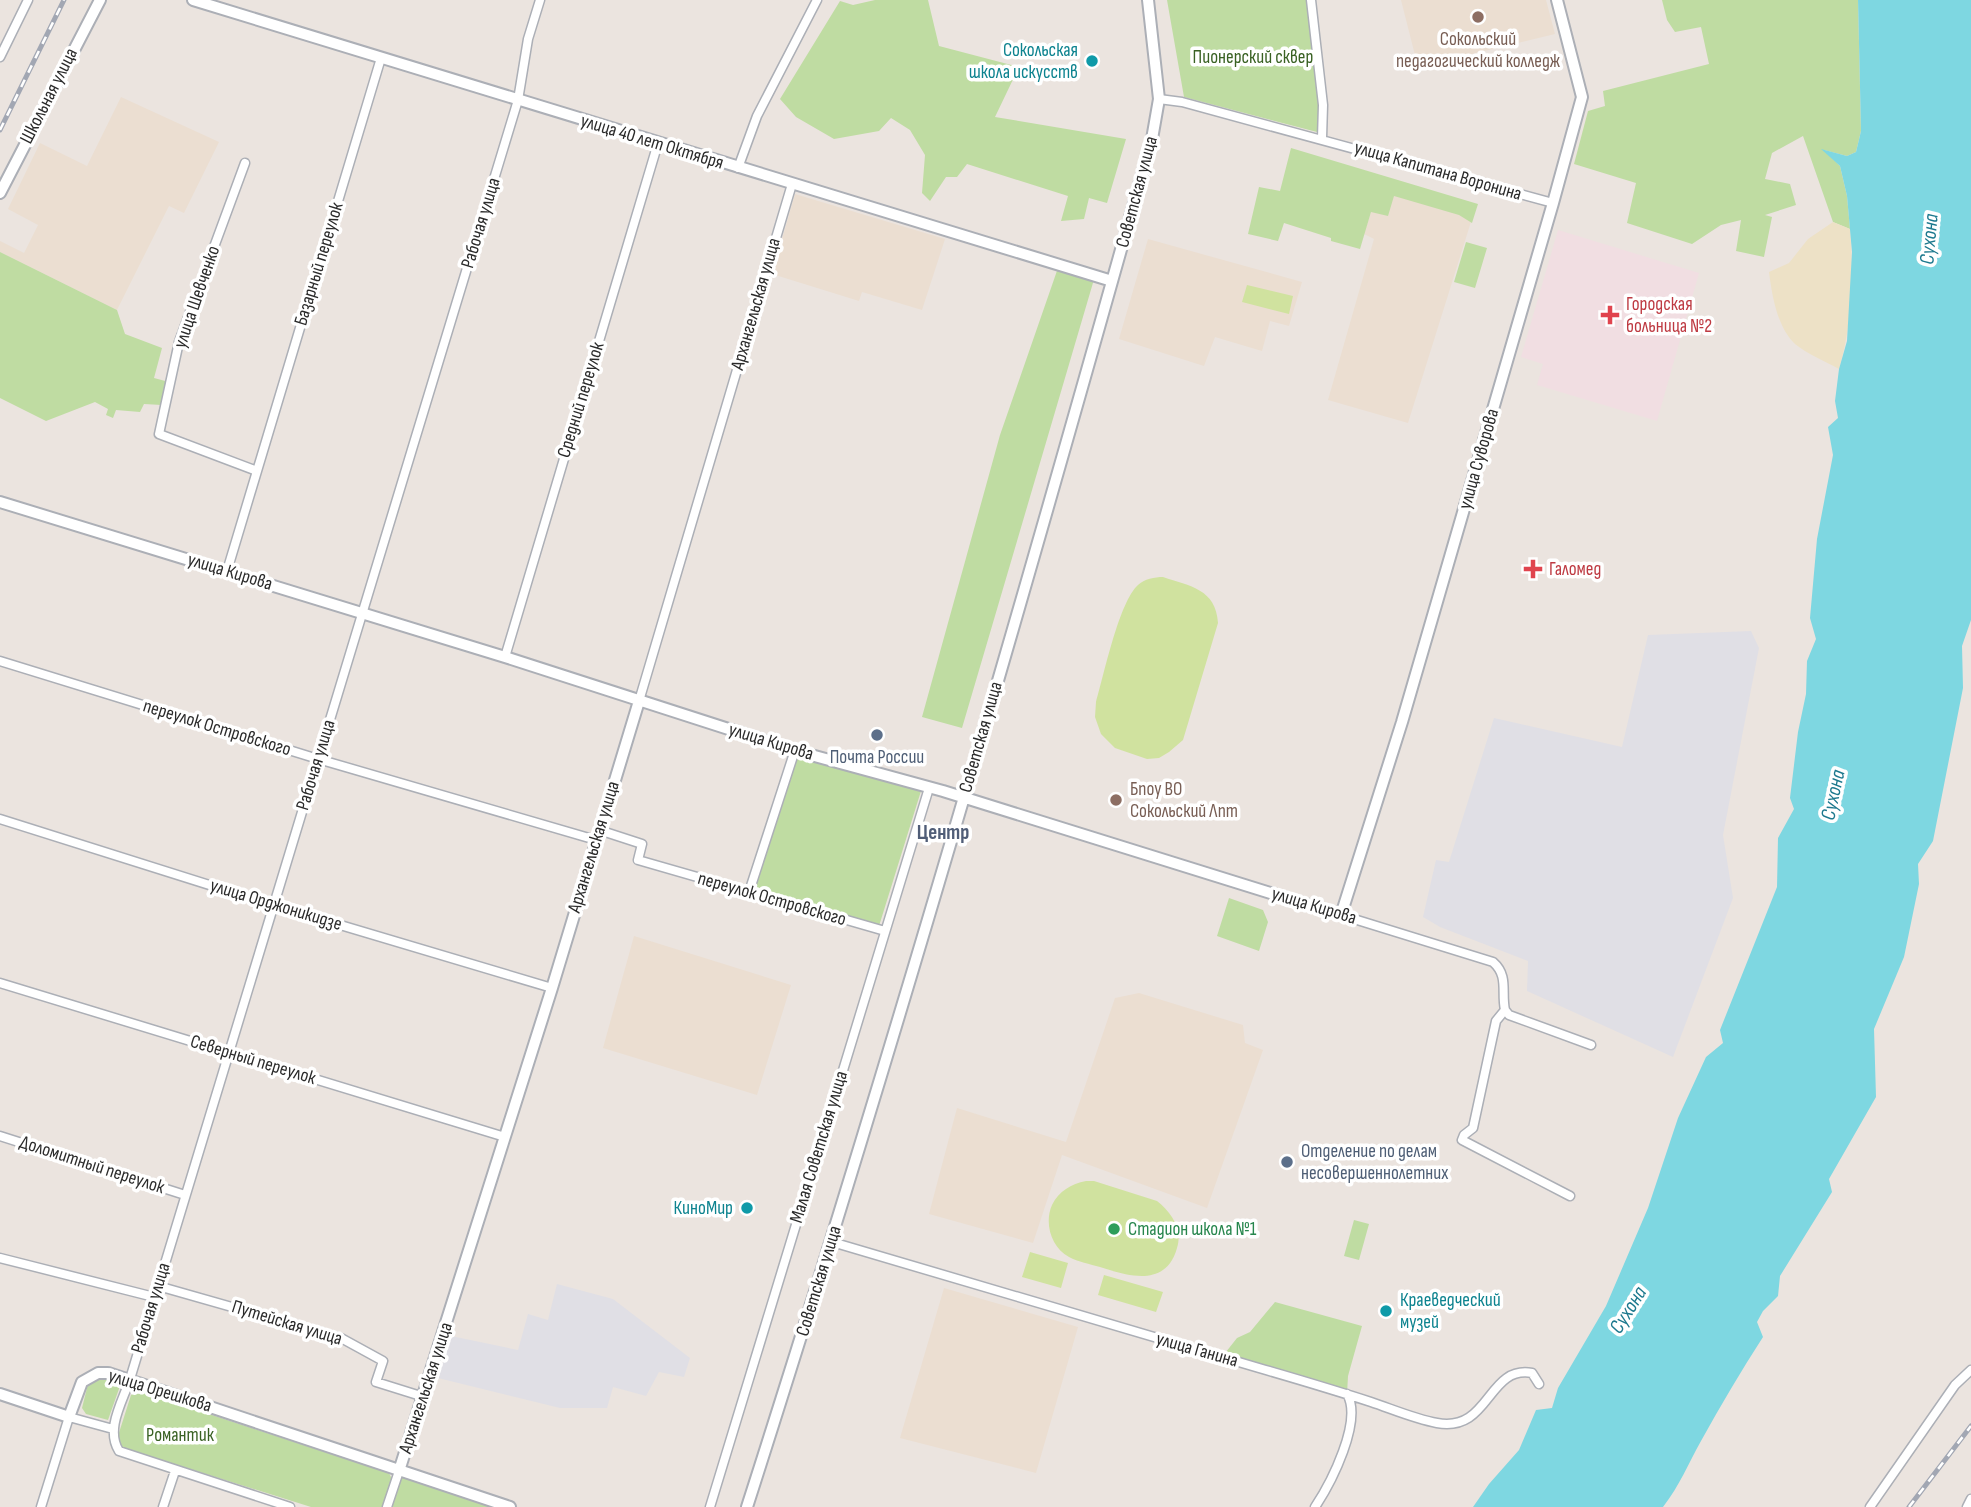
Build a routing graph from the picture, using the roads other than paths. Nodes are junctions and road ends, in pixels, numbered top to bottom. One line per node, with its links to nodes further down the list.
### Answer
1 (28, 0): 9 (street)
2 (100, 0): 18 (street, Школьная улица)
3 (193, 0): 10 (street, улица 40 лет Октября)
4 (540, 0): 12 (street, Рабочая улица)
5 (817, 0): 16 (street)
6 (1148, 0): 11 (street, Советская улица)
7 (1311, 0): 13 (street)
8 (1557, 0): 19 (street, улица Суворова)
9 (0, 57)
10 (381, 58): 12 (street, улица 40 лет Октября); 21 (street, Базарный переулок)
11 (1159, 99): 13 (street, улица Капитана Воронина); 20 (street, Советская улица)
12 (518, 100): 14 (street, улица 40 лет Октября); 24 (street, Рабочая улица)
13 (1322, 138): 19 (street, улица Капитана Воронина)
14 (658, 143): 16 (street, улица 40 лет Октября); 25 (street, Средний переулок)
15 (246, 163): 21 (street, улица Шевченко)
16 (738, 168): 17 (street, улица 40 лет Октября)
17 (792, 184): 20 (street, улица 40 лет Октября); 27 (street, Архангельская улица)
18 (0, 193)
19 (1553, 203): 36 (street, улица Суворова)
20 (1112, 281): 31 (street, Советская улица)
21 (257, 471): 23 (street, Базарный переулок)
22 (0, 502): 23 (street, улица Кирова)
23 (227, 571): 24 (street, улица Кирова)
24 (362, 614): 25 (street, улица Кирова); 29 (street, Рабочая улица)
25 (505, 657): 27 (street, улица Кирова)
26 (0, 661): 29 (street, переулок Островского)
27 (639, 701): 28 (street, улица Кирова); 33 (street, Архангельская улица)
28 (794, 750): 30 (street, улица Кирова); 34 (street)
29 (318, 759): 33 (street, переулок Островского); 35 (street, Рабочая улица)
30 (929, 788): 31 (street, улица Кирова); 37 (street, Малая Советская улица)
31 (964, 798): 36 (street, улица Кирова); 47 (street, Советская улица)
32 (0, 819): 35 (street, улица Орджоникидзе)
33 (597, 836): 34 (street, переулок Островского); 39 (street, Архангельская улица)
34 (749, 892): 37 (street, переулок Островского)
35 (273, 905): 39 (street, улица Орджоникидзе); 42 (street, Рабочая улица)
36 (1341, 915): 40 (street, улица Кирова)
37 (885, 931): 67 (street, Малая Советская улица)
38 (0, 983): 42 (street, Северный переулок)
39 (552, 988): 44 (street, Архангельская улица)
40 (1505, 1010): 41 (street); 46 (street)
41 (1591, 1045)
42 (228, 1053): 44 (street, Северный переулок); 45 (street, Рабочая улица)
43 (0, 1136): 45 (street, Доломитный переулок)
44 (505, 1138): 56 (street, Архангельская улица)
45 (185, 1195): 49 (street, Рабочая улица)
46 (1570, 1196)
47 (832, 1242): 55 (street, улица Ганина); 68 (street, Советская улица)
48 (0, 1258): 50 (street)
49 (158, 1286): 50 (street, Рабочая улица); 56 (street, Путейская улица)
50 (155, 1297): 52 (street, Рабочая улица)
51 (1971, 1370): 70 (street)
52 (130, 1379): 57 (street, улица Орешкова); 58 (street, Рабочая улица); 60 (street, улица Орешкова)
53 (1539, 1384): 55 (street, улица Ганина)
54 (0, 1394): 57 (street)
55 (1347, 1394): 69 (street)
56 (424, 1397): 60 (street, Архангельская улица)
57 (69, 1418): 58 (street); 62 (street)
58 (113, 1429): 59 (street)
59 (175, 1471): 63 (street); 64 (street)
60 (399, 1471): 65 (street, Архангельская улица); 66 (street, улица Орешкова)
61 (1971, 1500): 71 (street)
62 (41, 1507)
63 (163, 1507)
64 (288, 1507)
65 (387, 1507)
66 (510, 1507)
67 (710, 1507)
68 (747, 1507)
69 (1315, 1507)
70 (1870, 1507)
71 (1967, 1507)

